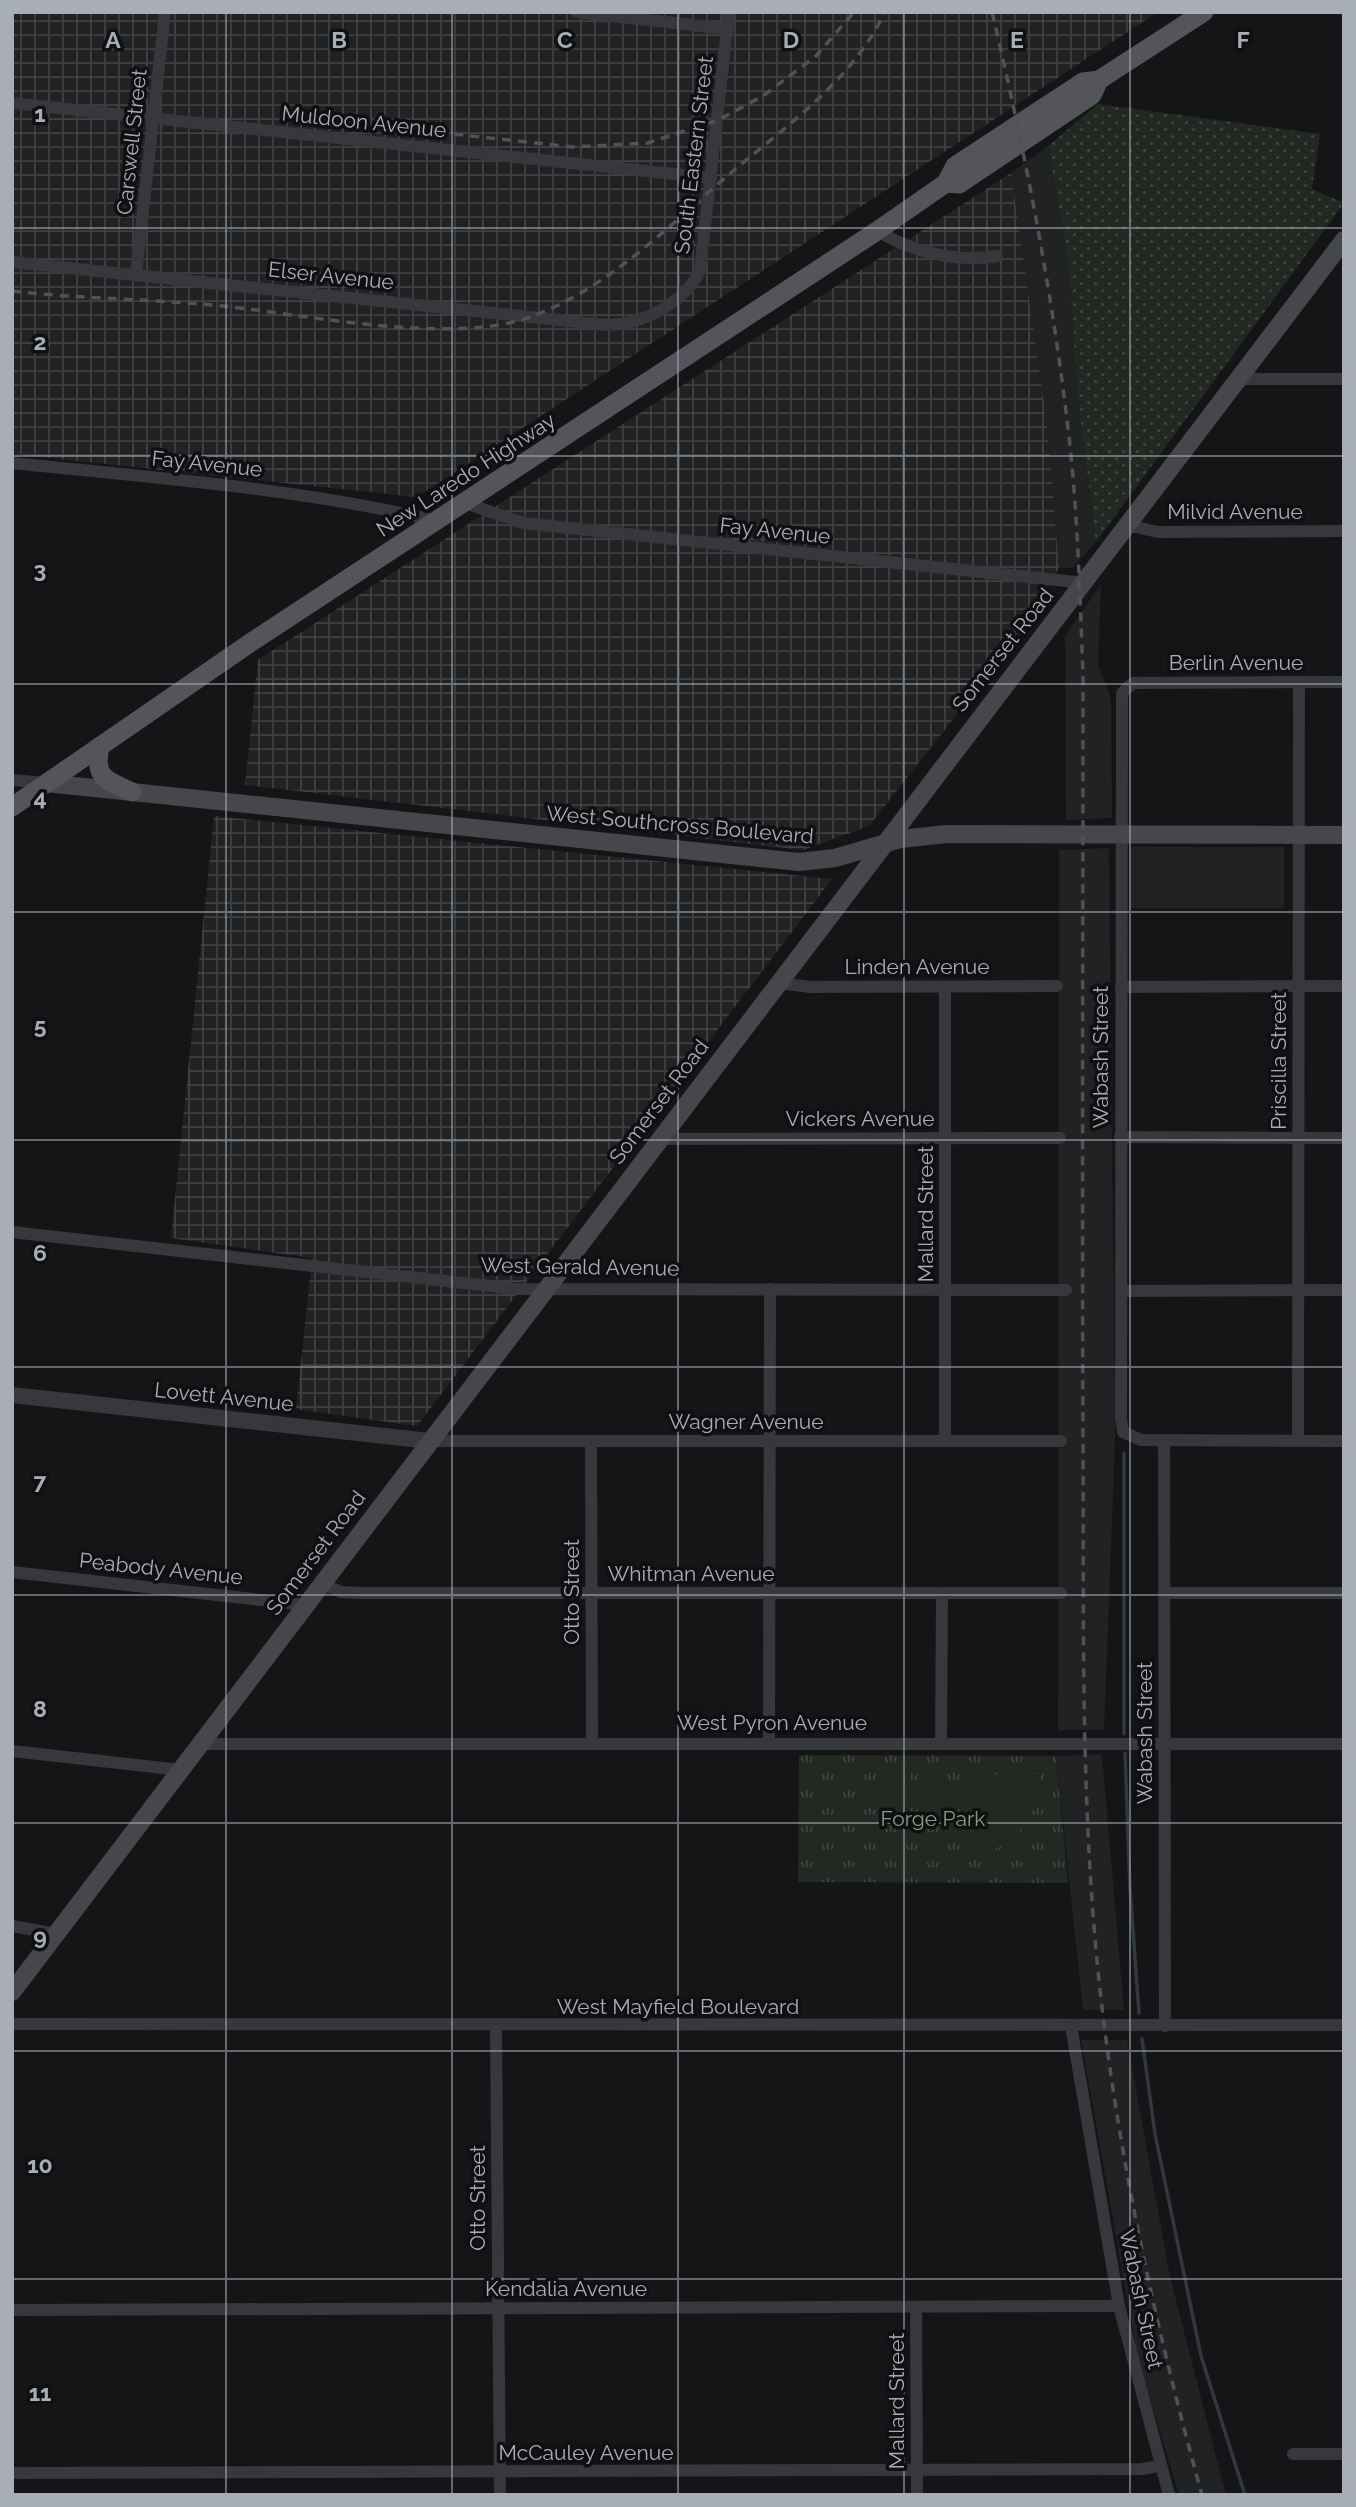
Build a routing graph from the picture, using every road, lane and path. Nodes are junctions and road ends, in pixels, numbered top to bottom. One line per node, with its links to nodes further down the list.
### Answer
1 (165, 12): 7 (street, Carswell Street)
2 (576, 12): 5 (street)
3 (729, 12): 5 (street, South Eastern Street)
4 (1204, 12): 9 (main road, New Laredo Highway)
5 (727, 29): 8 (street, South Eastern Street)
6 (12, 103): 7 (street, Muldoon Avenue)
7 (154, 119): 8 (street, Muldoon Avenue); 13 (street, Carswell Street)
8 (711, 178): 14 (street, South Eastern Street)
9 (877, 231): 11 (street); 18 (main road, New Laredo Highway)
10 (1344, 240): 15 (main road, Somerset Road)
11 (997, 256)
12 (12, 262): 13 (street, Elser Avenue)
13 (136, 275): 14 (street, Elser Avenue)
14 (645, 316)
15 (1238, 379): 16 (street); 20 (main road, Somerset Road)
16 (1344, 379)
17 (12, 463): 19 (street, Fay Avenue)
18 (465, 503): 19 (main road, New Laredo Highway); 22 (street, Fay Avenue)
19 (437, 521): 26 (main road, New Laredo Highway)
20 (1126, 525): 21 (street, Milvid Avenue); 22 (main road, Somerset Road)
21 (1344, 531)
22 (1084, 583): 34 (main road, Somerset Road)
23 (1298, 682): 24 (street, Berlin Avenue); 25 (street, Berlin Avenue); 31 (street, Priscilla Street)
24 (1344, 682)
25 (1128, 685): 33 (street, Wabash Street)
26 (100, 747): 28 (main road, New Laredo Highway); 29 (main road)
27 (12, 780): 28 (street, West Southcross Boulevard)
28 (46, 783): 29 (main road, West Southcross Boulevard); 30 (main road, New Laredo Highway)
29 (132, 792): 34 (main road, West Southcross Boulevard)
30 (12, 807)
31 (1298, 835): 32 (main road, West Southcross Boulevard); 33 (main road, West Southcross Boulevard); 37 (street, Priscilla Street)
32 (1344, 835)
33 (1121, 836): 34 (main road, West Southcross Boulevard); 40 (street, Wabash Street)
34 (883, 843): 35 (main road, Somerset Road)
35 (778, 983): 39 (street, Linden Avenue); 46 (main road, Somerset Road)
36 (1057, 986): 39 (street, Linden Avenue)
37 (1298, 986): 38 (street); 40 (street); 44 (street, Priscilla Street)
38 (1344, 986)
39 (945, 987): 42 (street, Mallard Street)
40 (1121, 987): 41 (street, Wabash Street)
41 (1121, 1137): 44 (street); 52 (street, Wabash Street)
42 (946, 1138): 43 (street, Vickers Avenue); 46 (street, Vickers Avenue); 50 (street, Mallard Street)
43 (1060, 1138)
44 (1298, 1138): 45 (street); 53 (street, Priscilla Street)
45 (1344, 1138)
46 (659, 1139): 48 (main road, Somerset Road)
47 (12, 1232): 48 (street, West Gerald Avenue)
48 (545, 1289): 49 (street, West Gerald Avenue); 56 (main road, Somerset Road)
49 (770, 1289): 50 (street, West Gerald Avenue); 58 (street)
50 (946, 1290): 51 (street, West Gerald Avenue); 59 (street, Mallard Street)
51 (1066, 1290)
52 (1122, 1290): 53 (street); 61 (street, Wabash Street)
53 (1298, 1290): 54 (street); 62 (street, Priscilla Street)
54 (1344, 1290)
55 (12, 1395): 56 (street, Lovett Avenue)
56 (430, 1441): 57 (street, Wagner Avenue); 65 (main road, Somerset Road)
57 (591, 1441): 58 (street, Wagner Avenue); 66 (street, Otto Street)
58 (769, 1441): 59 (street, Wagner Avenue); 67 (street)
59 (945, 1441): 60 (street, Wagner Avenue)
60 (1061, 1441)
61 (1164, 1441): 62 (street); 70 (street, Wabash Street)
62 (1298, 1441): 63 (street)
63 (1344, 1441)
64 (12, 1572): 72 (street, Peabody Avenue)
65 (322, 1584): 66 (street, Whitman Avenue); 72 (main road, Somerset Road)
66 (592, 1593): 67 (street, Whitman Avenue); 73 (street, Otto Street)
67 (769, 1593): 68 (street, Whitman Avenue); 74 (street)
68 (942, 1593): 69 (street, Whitman Avenue); 75 (street)
69 (1061, 1593)
70 (1164, 1593): 71 (street); 76 (street, Wabash Street)
71 (1344, 1593)
72 (306, 1605): 77 (main road, Somerset Road)
73 (592, 1742): 74 (street, West Pyron Avenue); 77 (street, West Pyron Avenue)
74 (769, 1742): 75 (street, West Pyron Avenue)
75 (941, 1742): 76 (street, West Pyron Avenue)
76 (1164, 1743): 78 (street, West Pyron Avenue); 88 (street, Wabash Street)
77 (200, 1744): 80 (main road, Somerset Road)
78 (1344, 1744)
79 (12, 1751): 80 (street)
80 (181, 1770): 82 (main road, Somerset Road)
81 (12, 1926): 82 (street)
82 (56, 1934): 83 (main road, Somerset Road)
83 (12, 1992)
84 (12, 2024): 86 (street, West Mayfield Boulevard)
85 (1344, 2025): 88 (street, West Mayfield Boulevard)
86 (496, 2026): 87 (street, West Mayfield Boulevard); 91 (street, Otto Street)
87 (1071, 2026): 88 (street, West Mayfield Boulevard); 89 (street, Wabash Street)
88 (1165, 2026)
89 (1119, 2305): 90 (street, Kendalia Avenue); 95 (street, Wabash Street)
90 (916, 2307): 91 (street, Kendalia Avenue); 96 (street, Mallard Street)
91 (498, 2308): 92 (street, Kendalia Avenue); 97 (street, Otto Street)
92 (12, 2310)
93 (1344, 2454): 94 (street)
94 (1293, 2455)
95 (1160, 2466): 96 (street, McCauley Avenue); 101 (street, Wabash Street)
96 (917, 2471): 97 (street, McCauley Avenue); 100 (street, Mallard Street)
97 (500, 2472): 98 (street, McCauley Avenue); 99 (street, Otto Street)
98 (12, 2473)
99 (500, 2495)
100 (917, 2495)
101 (1169, 2495)

